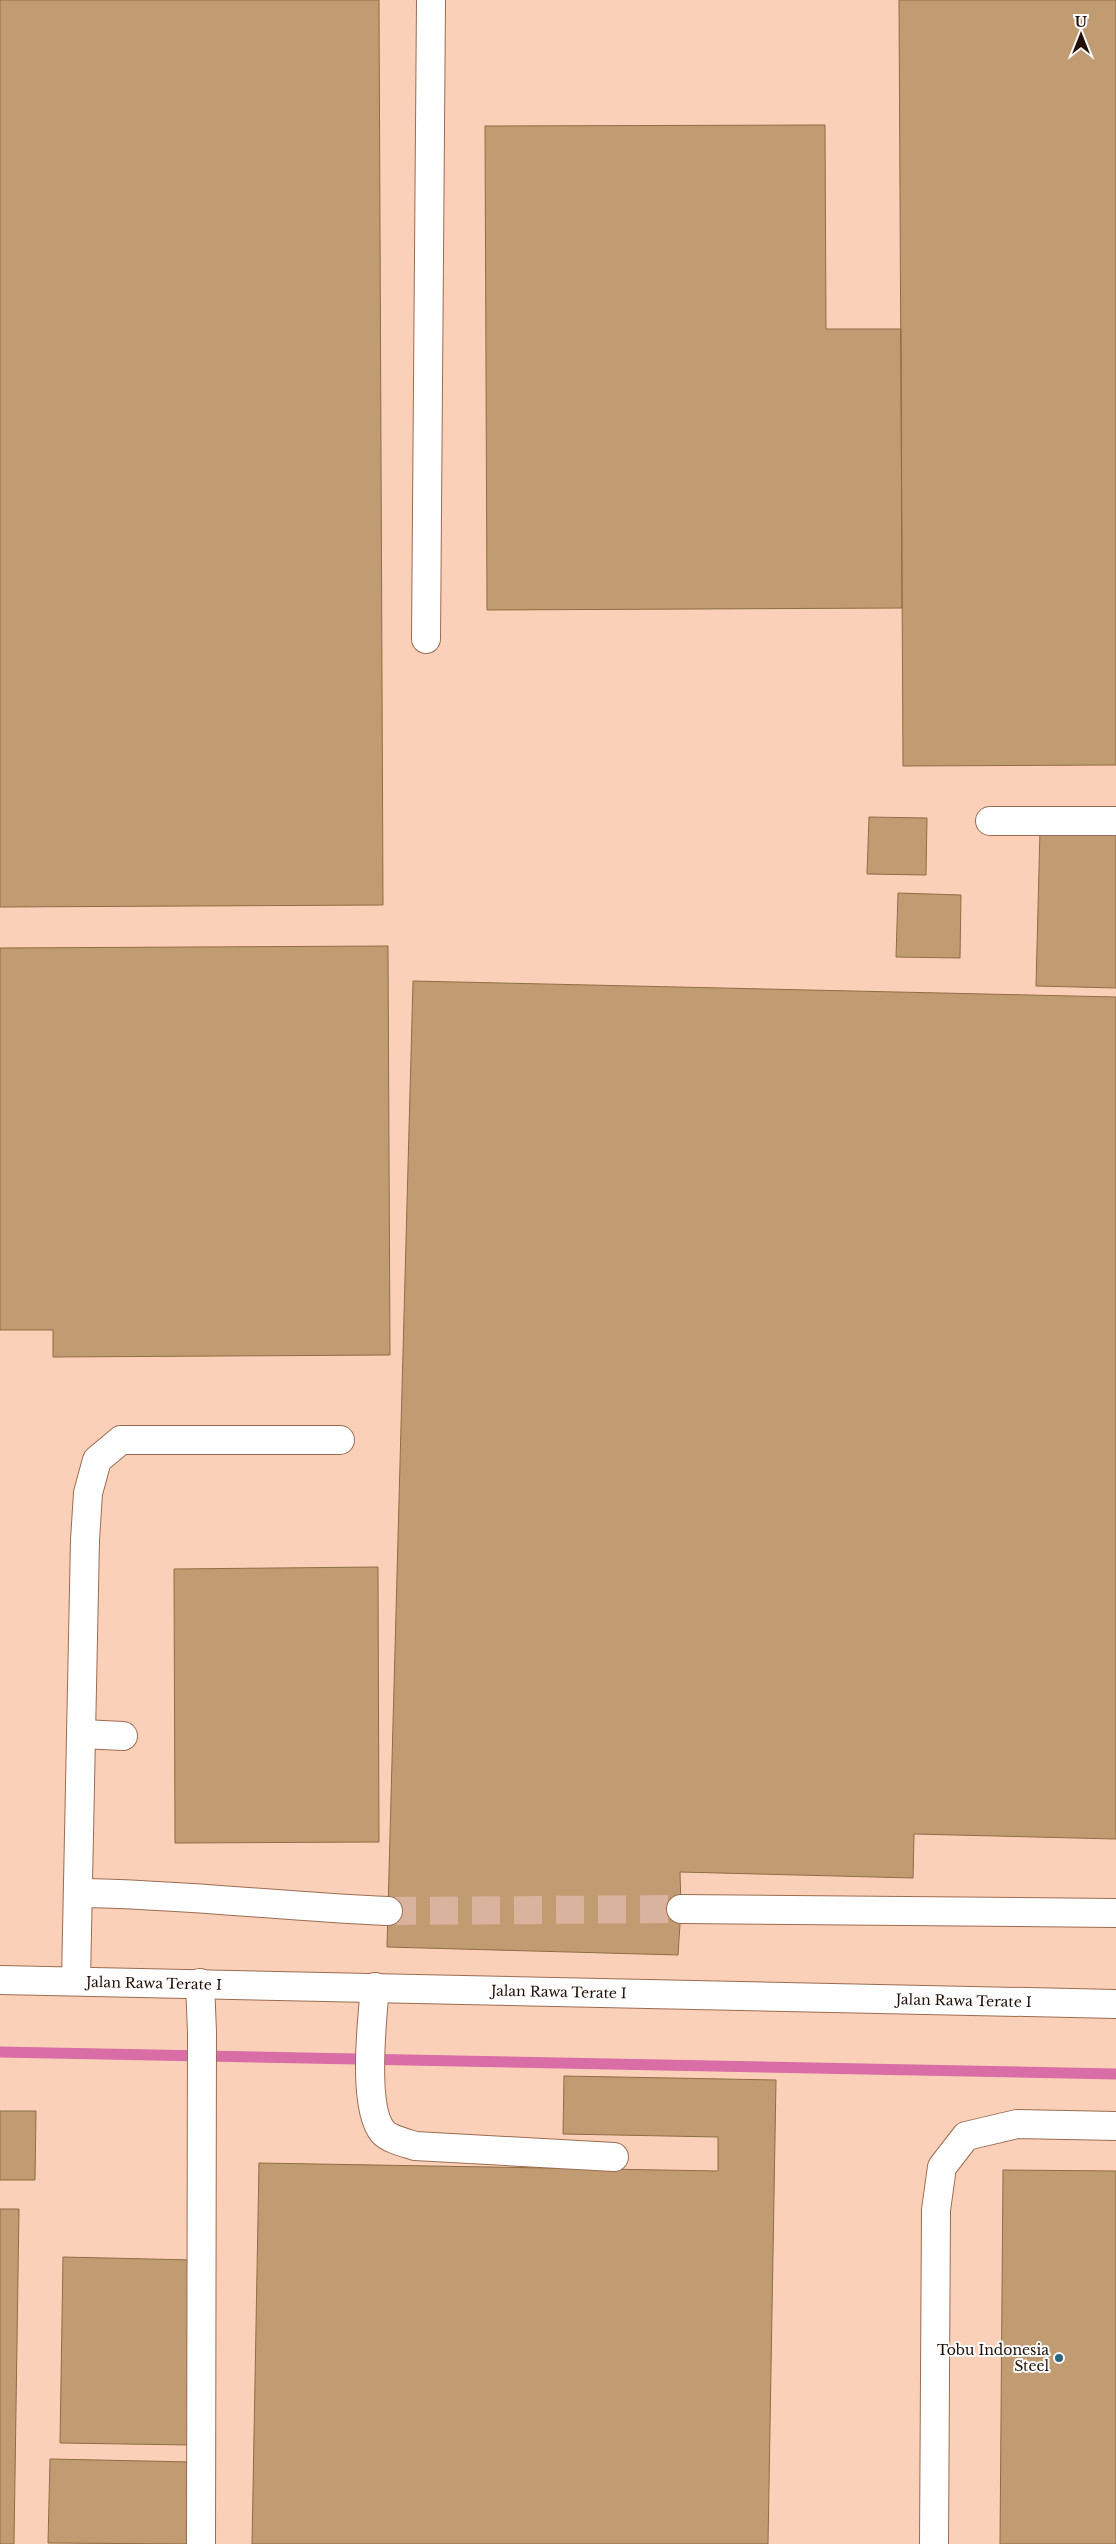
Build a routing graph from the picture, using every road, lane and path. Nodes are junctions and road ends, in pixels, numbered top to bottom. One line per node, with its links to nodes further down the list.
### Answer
1 (431, 0): 2 (street)
2 (426, 639)
3 (990, 821): 4 (street)
4 (1116, 821)
5 (340, 1440): 6 (street)
6 (82, 1734): 7 (street); 8 (street)
7 (123, 1736)
8 (79, 1892): 10 (street); 13 (street)
9 (682, 1909): 11 (street)
10 (388, 1911)
11 (1116, 1913)
12 (0, 1980): 13 (street, Jalan Rawa Terate I)
13 (76, 1981): 14 (street, Jalan Rawa Terate I)
14 (200, 1984): 15 (street, Jalan Rawa Terate I); 19 (street)
15 (376, 1987): 16 (street, Jalan Rawa Terate I); 18 (street)
16 (1116, 2004)
17 (1116, 2126): 20 (street)
18 (614, 2157)
19 (201, 2544)
20 (934, 2544)

